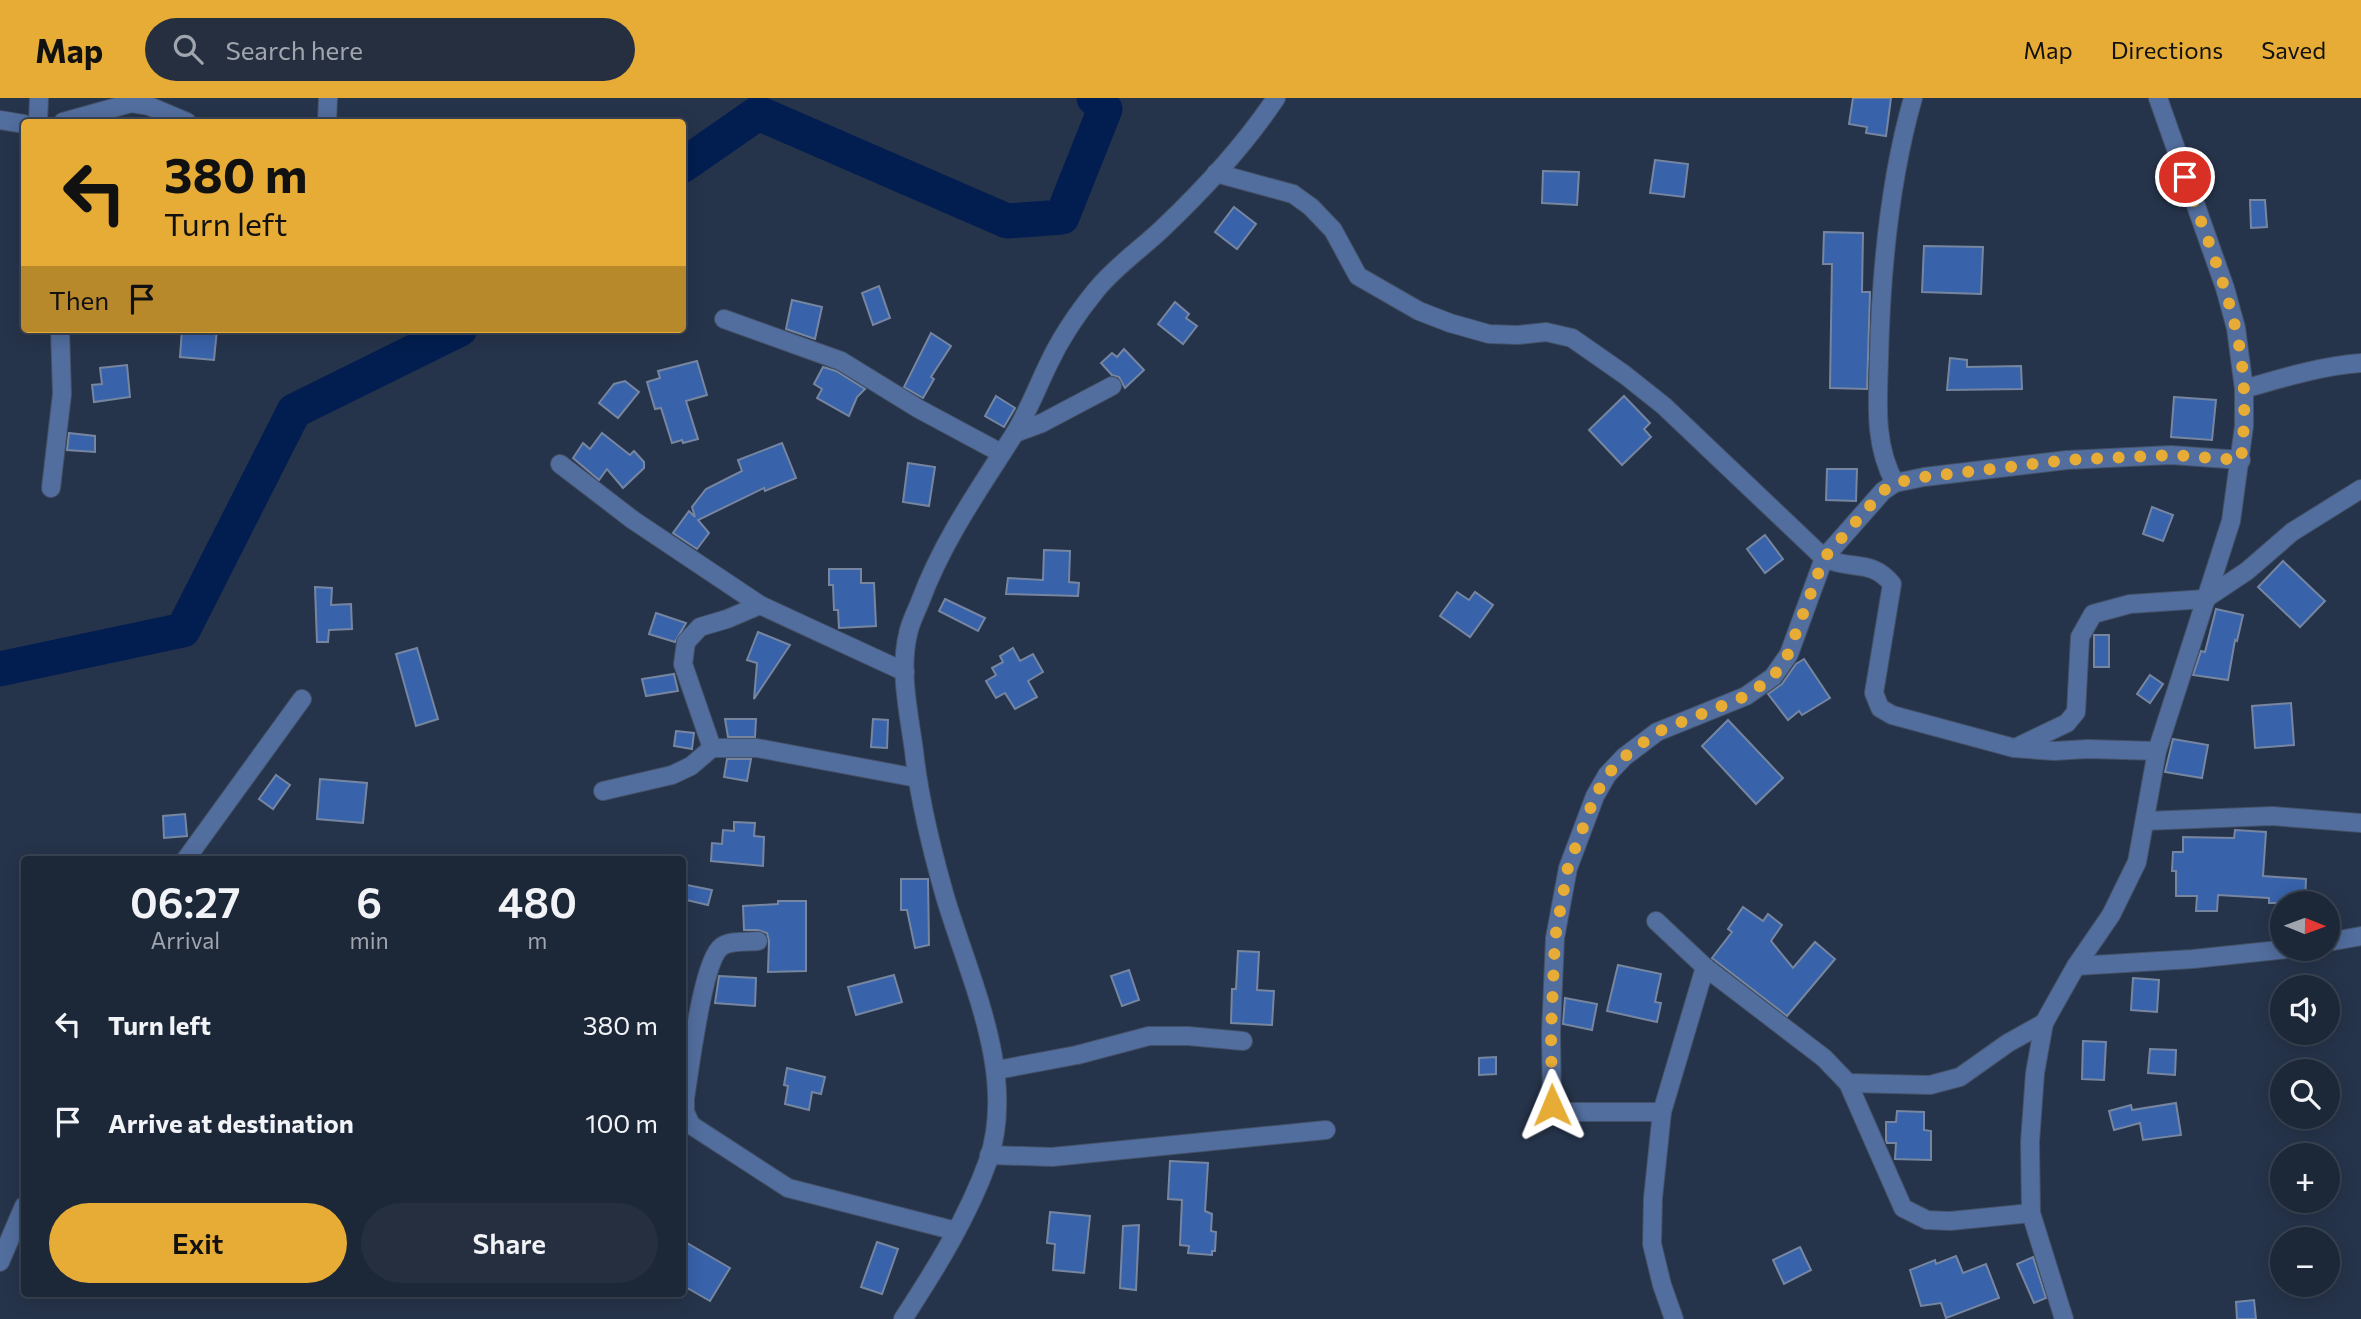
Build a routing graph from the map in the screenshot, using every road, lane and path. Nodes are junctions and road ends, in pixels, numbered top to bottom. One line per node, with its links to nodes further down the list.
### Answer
1 (39, 98): 6 (street)
2 (328, 98): 9 (street)
3 (1276, 98): 12 (street)
4 (1913, 98): 22 (street)
5 (2158, 98): 17 (street)
6 (38, 119)
7 (74, 119): 8 (street)
8 (180, 119)
9 (327, 119)
10 (0, 120): 11 (street)
11 (21, 124)
12 (1216, 173): 18 (street); 25 (street)
13 (724, 319): 19 (street)
14 (60, 333): 23 (street)
15 (2361, 363): 17 (street)
16 (1112, 386): 18 (street)
17 (2244, 389): 20 (street)
18 (1015, 433): 19 (street)
19 (1001, 453): 28 (street)
20 (2241, 460): 22 (street); 26 (street)
21 (560, 464): 27 (street)
22 (1895, 483): 25 (street)
23 (51, 488)
24 (2361, 489): 26 (street)
25 (1824, 558): 31 (street); 50 (street)
26 (2205, 599): 31 (street); 32 (street)
27 (760, 605): 28 (street); 30 (street)
28 (905, 672): 33 (street)
29 (302, 699): 37 (street)
30 (712, 748): 33 (street); 34 (street)
31 (2014, 748): 32 (street)
32 (2157, 751): 35 (street)
33 (916, 778): 47 (street)
34 (603, 791)
35 (2146, 821): 36 (street); 43 (street)
36 (2361, 823)
37 (188, 856)
38 (1656, 921): 44 (street)
39 (2361, 936): 40 (street)
40 (2340, 940)
41 (758, 941): 49 (street)
42 (2270, 951): 43 (street)
43 (2076, 966): 45 (street)
44 (1705, 968): 48 (street); 50 (street)
45 (2044, 1023): 48 (street); 55 (street)
46 (1243, 1041): 47 (street)
47 (996, 1070): 53 (street)
48 (1848, 1083): 55 (street)
49 (686, 1092)
50 (1662, 1112): 59 (street)
51 (687, 1124): 56 (street)
52 (1326, 1130): 53 (street)
53 (989, 1155): 56 (street)
54 (21, 1213): 57 (street)
55 (2031, 1213): 60 (street)
56 (956, 1231): 58 (street)
57 (0, 1262)
58 (903, 1319)
59 (1674, 1319)
60 (2064, 1319)

